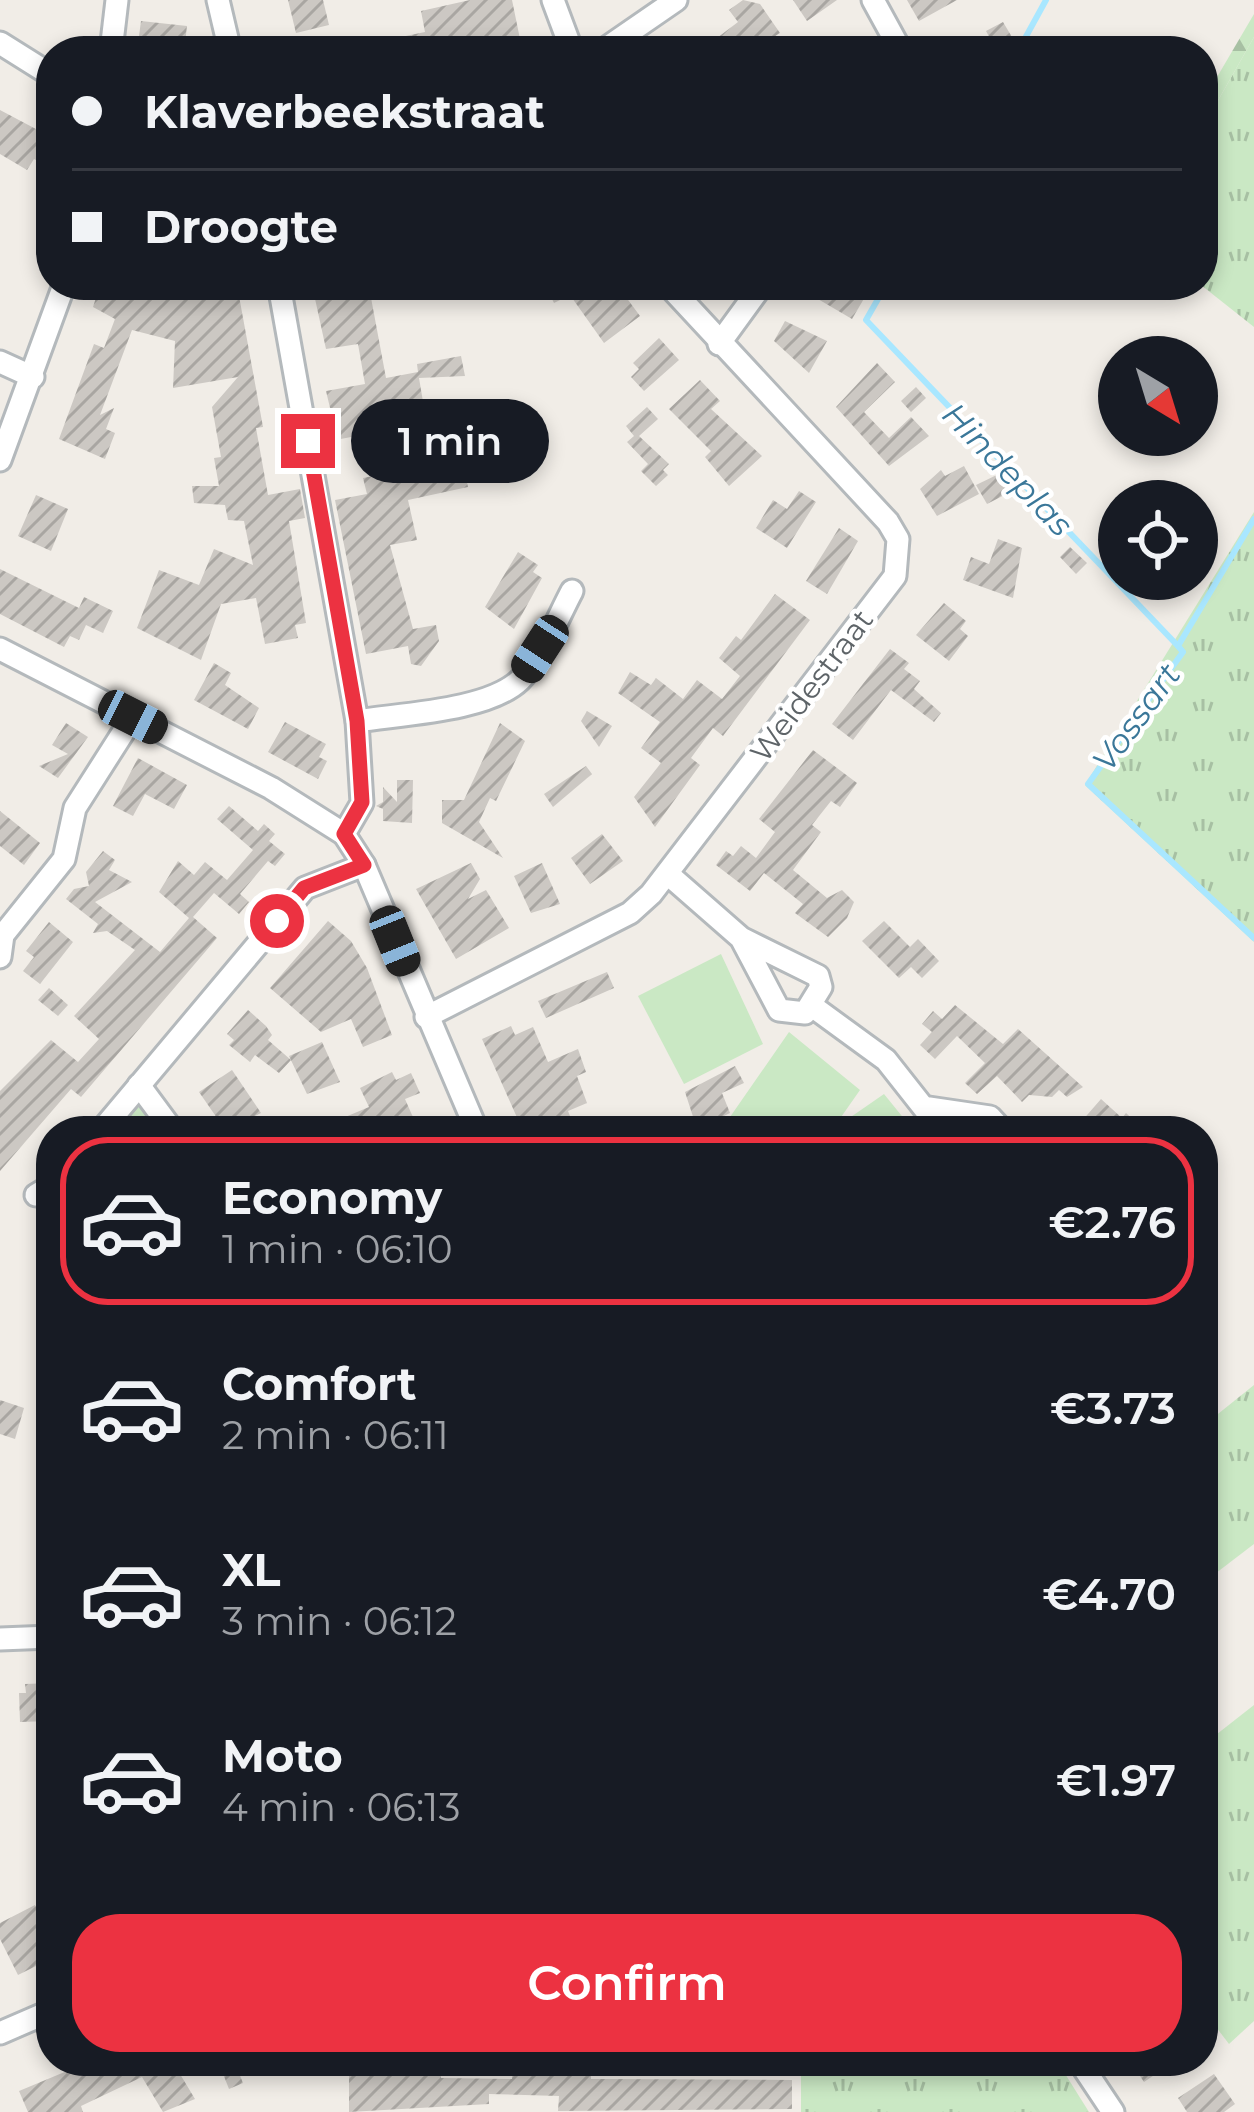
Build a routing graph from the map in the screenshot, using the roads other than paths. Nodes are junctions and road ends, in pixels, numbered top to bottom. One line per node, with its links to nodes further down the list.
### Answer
1 (117, 0): 6 (street)
2 (218, 0): 7 (street)
3 (553, 0): 8 (street)
4 (676, 0): 9 (street)
5 (874, 0): 10 (street)
6 (113, 36)
7 (226, 36)
8 (566, 36)
9 (624, 36)
10 (893, 36)
11 (0, 44): 12 (street)
12 (36, 65)
13 (59, 300): 19 (street)
14 (282, 300): 24 (street)
15 (681, 300): 17 (street, Weidestraat)
16 (751, 300): 17 (street)
17 (719, 344): 27 (street, Weidestraat)
18 (0, 362): 19 (street)
19 (33, 377): 20 (street)
20 (0, 460)
21 (572, 591): 24 (street)
22 (0, 649): 23 (street)
23 (133, 717): 25 (street); 29 (street)
24 (357, 721): 25 (street)
25 (344, 834): 26 (street)
26 (364, 865): 31 (street); 32 (street)
27 (669, 874): 28 (street); 31 (street, Weidestraat)
28 (741, 938): 30 (street); 30 (street)
29 (1, 942)
30 (812, 1006): 33 (street)
31 (426, 1017): 36 (street)
32 (139, 1085): 34 (street); 35 (street)
33 (929, 1108): 37 (street); 38 (street)
34 (113, 1116)
35 (162, 1116)
36 (470, 1116)
37 (934, 1116)
38 (983, 1116)
39 (36, 1638): 40 (street)
40 (0, 1639)
41 (36, 2018): 42 (street)
42 (0, 2032)
43 (1089, 2076): 44 (street)
44 (1113, 2112)

